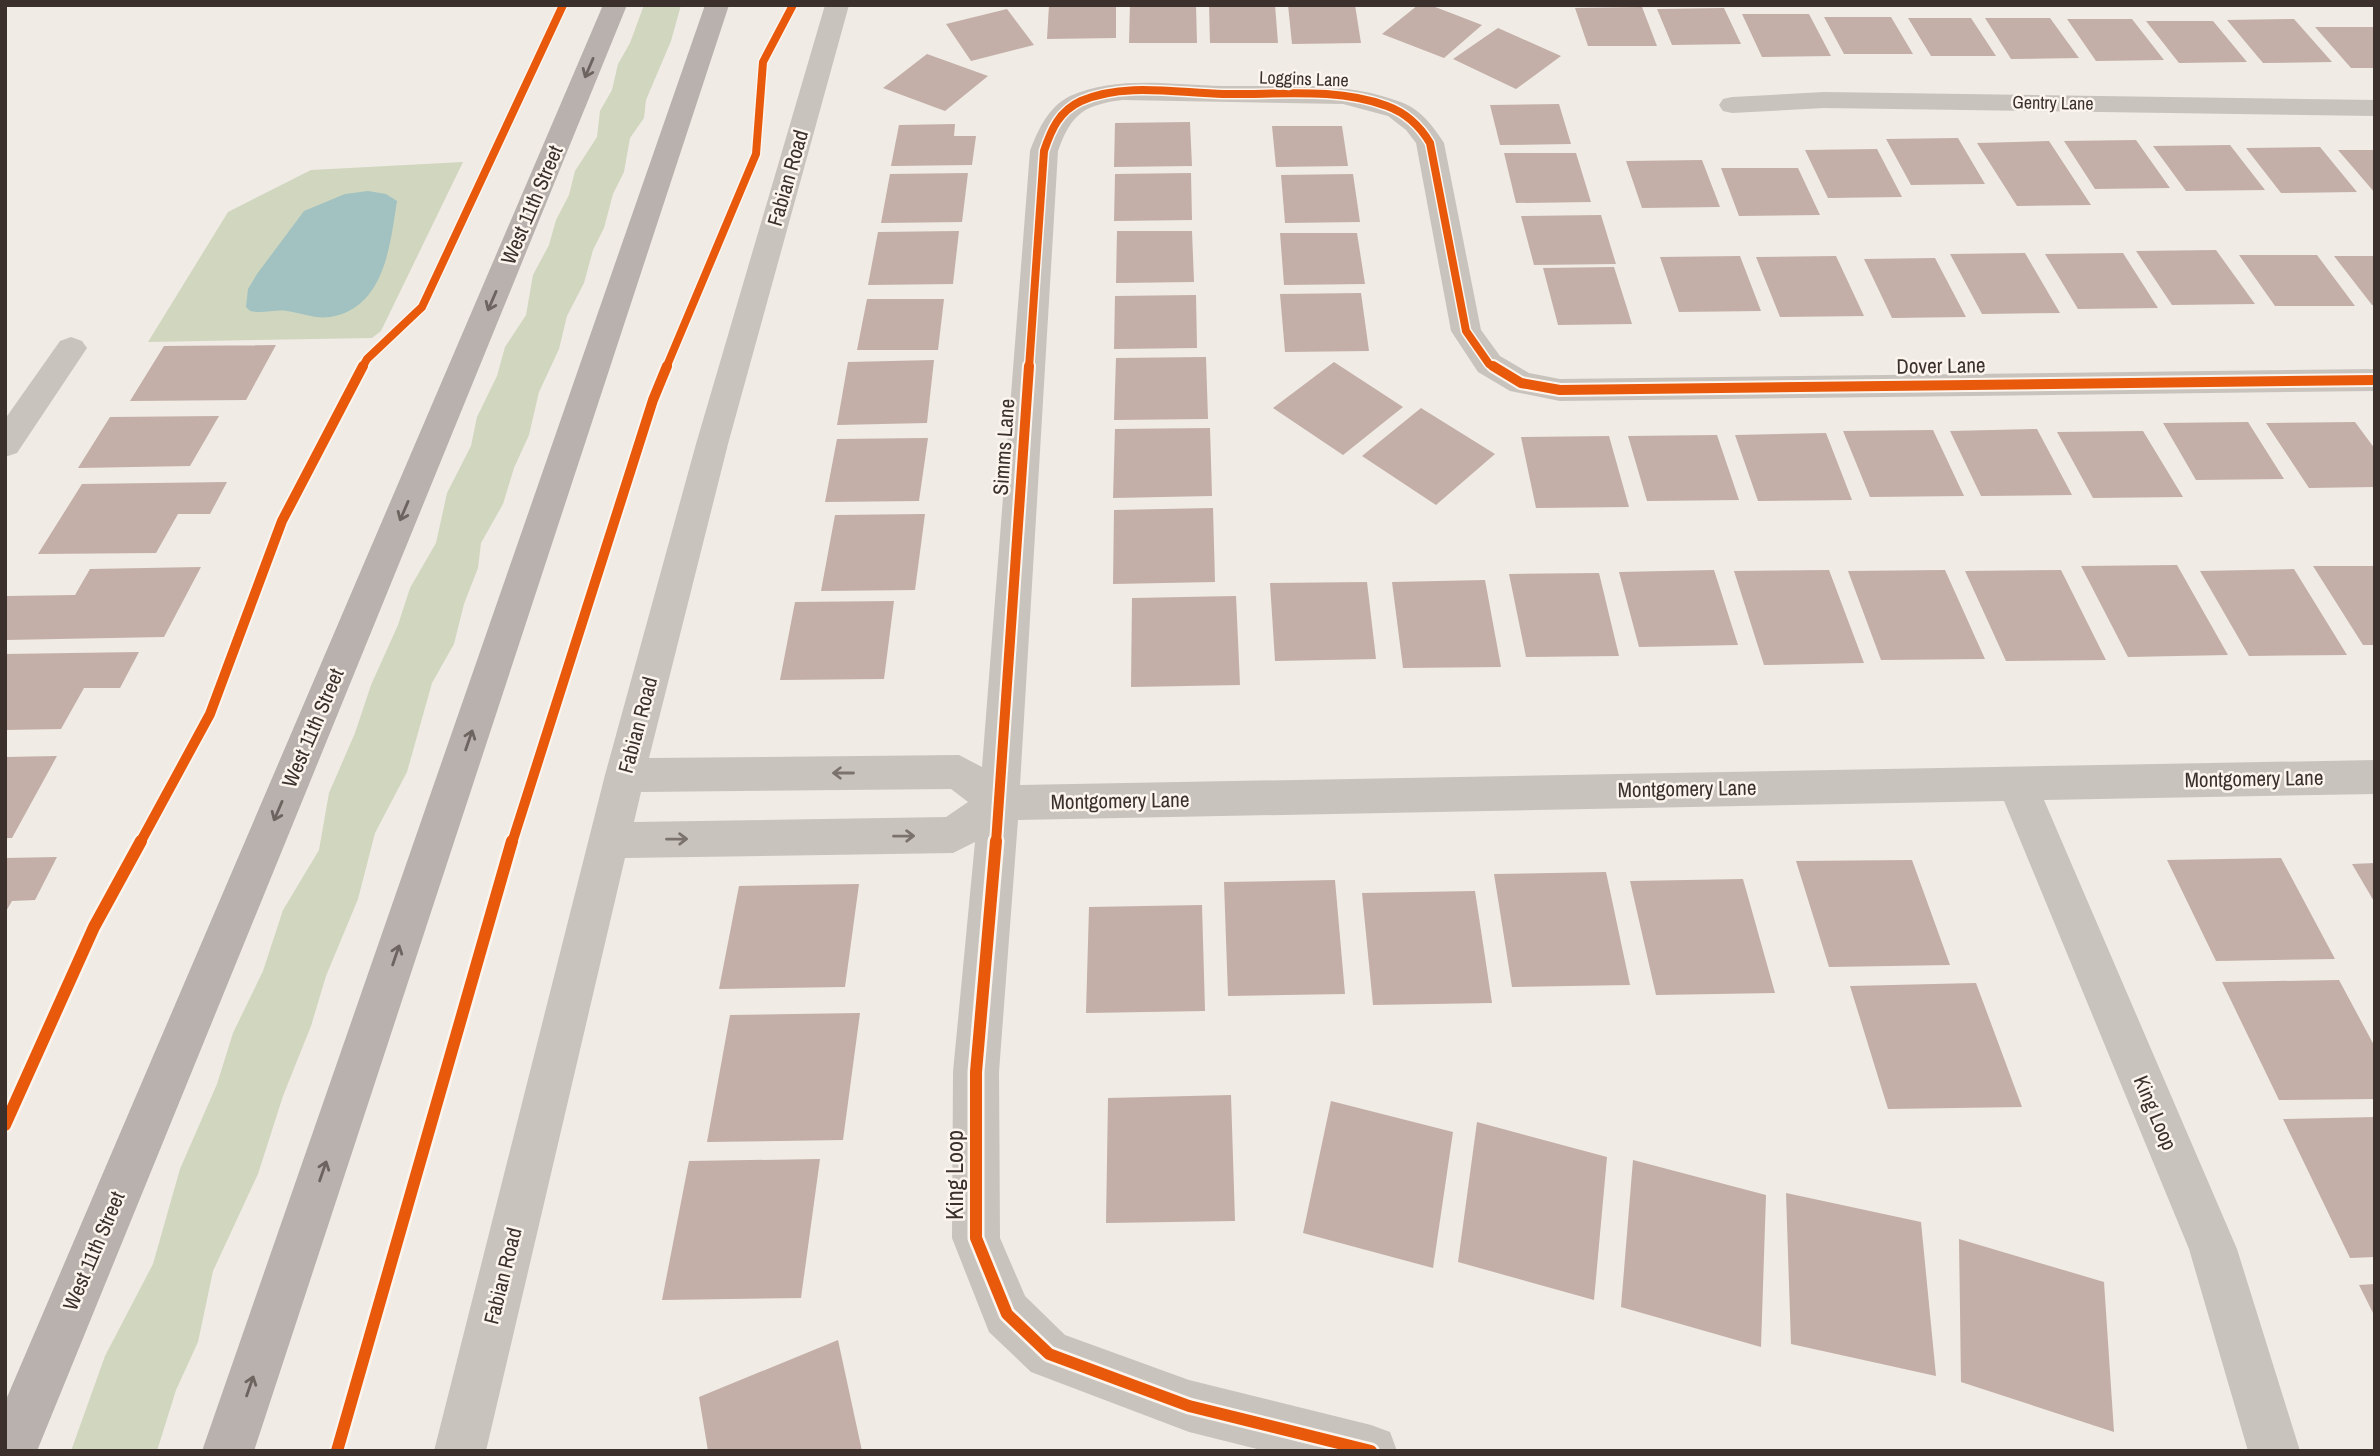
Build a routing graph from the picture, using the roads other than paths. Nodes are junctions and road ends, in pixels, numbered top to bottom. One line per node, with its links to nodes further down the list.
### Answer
1 (615, 5): 16 (main road, West 11th Street, one-way to 16)
2 (717, 5): 17 (main road, one-way to 2)
3 (837, 5): 11 (street, Fabian Road)
4 (1074, 105): 8 (street, Loggins Lane); 14 (street, Simms Lane)
5 (1732, 105): 6 (street, Gentry Lane)
6 (2375, 108)
7 (71, 348): 10 (street)
8 (1510, 376): 9 (street, Dover Lane)
9 (2375, 380)
10 (5, 445)
11 (625, 775): 14 (street, one-way to 11); 15 (street, Fabian Road)
12 (2375, 777): 13 (street, Montgomery Lane)
13 (2016, 782): 14 (street, Montgomery Lane); 20 (street, King Loop)
14 (999, 803): 15 (street, one-way to 14); 19 (street, King Loop)
15 (609, 840): 18 (street, Fabian Road)
16 (10, 1451)
17 (228, 1451)
18 (460, 1451)
19 (1371, 1451)
20 (2274, 1451)

